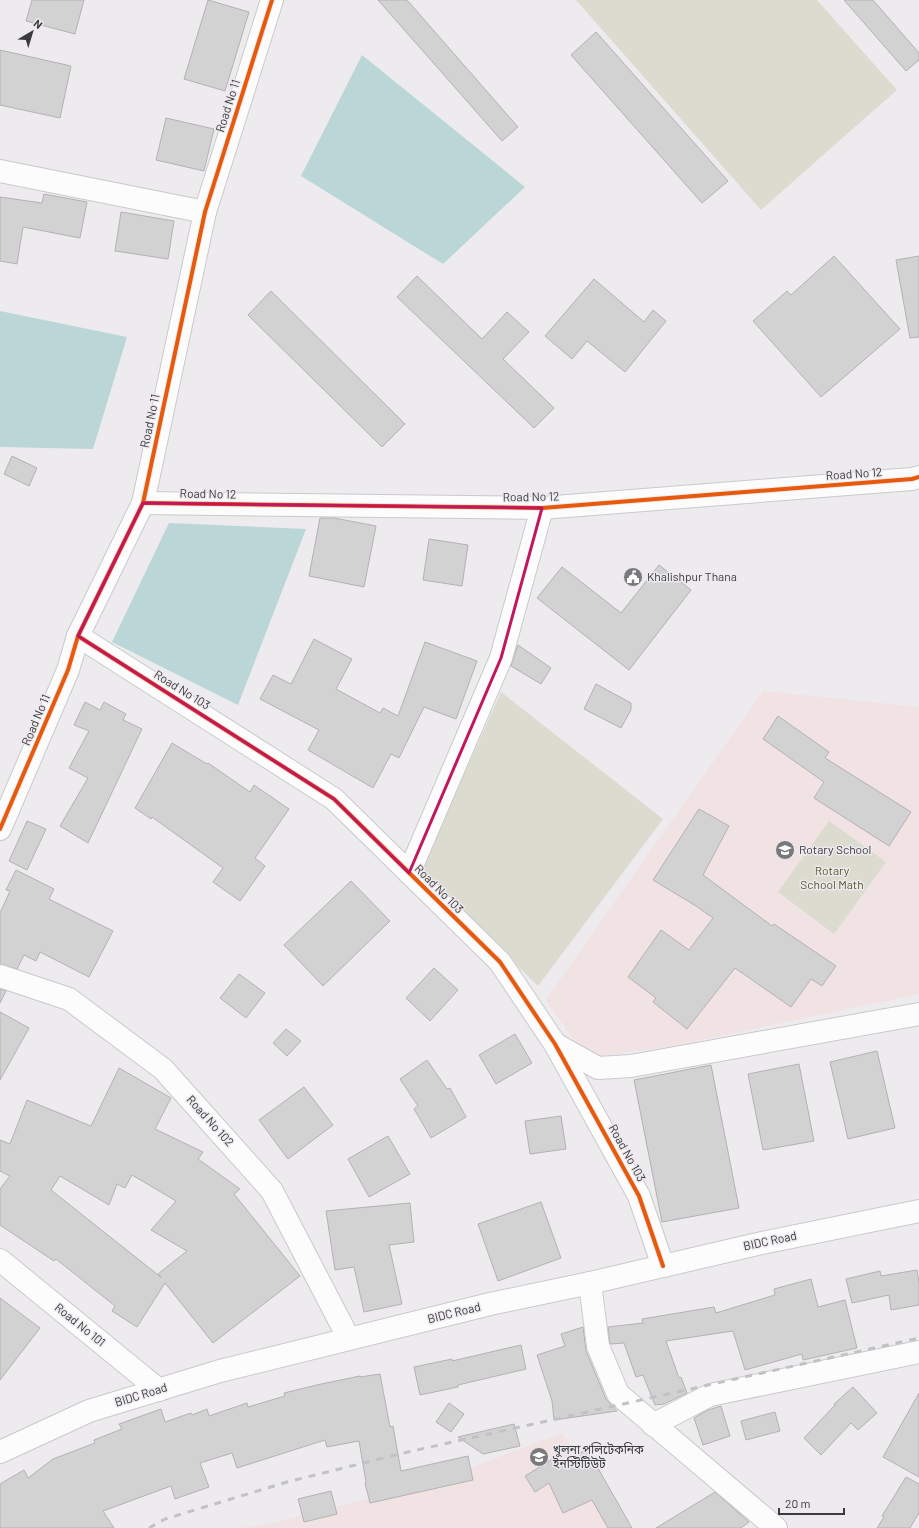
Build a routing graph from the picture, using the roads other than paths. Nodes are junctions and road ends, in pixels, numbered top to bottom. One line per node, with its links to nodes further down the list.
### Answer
1 (272, 0): 3 (street, Road No 11)
2 (0, 171): 3 (street)
3 (205, 212): 5 (street, Road No 11)
4 (919, 477): 6 (street, Road No 12)
5 (143, 503): 6 (street, Road No 12); 7 (street, Road No 11)
6 (542, 508): 9 (street)
7 (78, 636): 8 (street, Road No 11); 9 (street, Road No 103)
8 (0, 829)
9 (409, 873): 12 (street, Road No 103)
10 (0, 976): 17 (street, Road No 102)
11 (919, 1014): 12 (street)
12 (555, 1044): 15 (street, Road No 103)
13 (919, 1211): 15 (street, BIDC Road)
14 (0, 1260): 19 (street, Road No 101)
15 (663, 1266): 16 (street, BIDC Road)
16 (590, 1283): 17 (street, BIDC Road); 20 (street)
17 (349, 1339): 19 (street, BIDC Road)
18 (919, 1352): 20 (street)
19 (159, 1390): 21 (street, BIDC Road)
20 (653, 1425): 22 (street)
21 (0, 1452)
22 (776, 1528)

